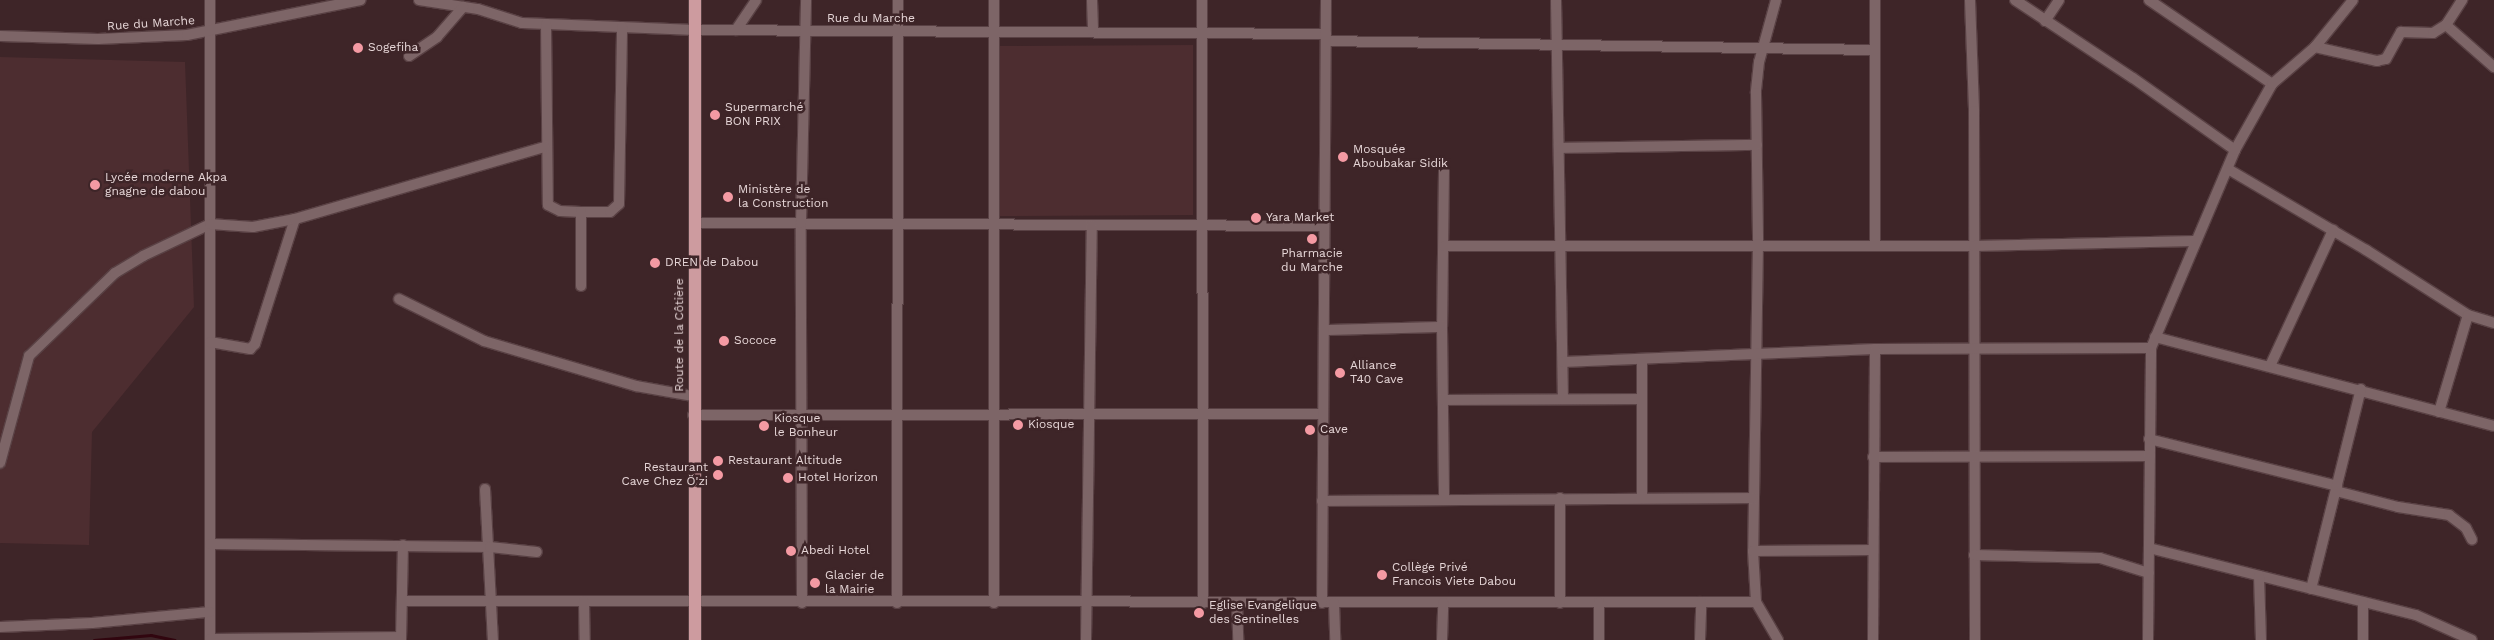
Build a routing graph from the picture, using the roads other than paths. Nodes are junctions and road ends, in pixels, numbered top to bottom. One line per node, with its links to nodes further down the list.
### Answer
1 (210, 0): 33 (street)
2 (303, 0): 24 (street)
3 (360, 0): 24 (street, Rue du Marche)
4 (419, 0): 23 (street, Rue du Marche)
5 (696, 0): 29 (main road, Route de la Côtière)
6 (756, 0): 30 (street)
7 (806, 0): 31 (street)
8 (898, 0): 32 (street)
9 (994, 0): 34 (street)
10 (1092, 0): 35 (street)
11 (1202, 0): 36 (street)
12 (1326, 0): 38 (street)
13 (1556, 0): 39 (street)
14 (1776, 0): 40 (street)
15 (1875, 0): 42 (street)
16 (1970, 0): 68 (street)
17 (2015, 0): 25 (street)
18 (2059, 0): 25 (street)
19 (2149, 0): 45 (street)
20 (2353, 0): 41 (street)
21 (2462, 0): 27 (street)
22 (477, 5): 23 (street, Rue du Marche); 26 (street, Rue du Marche)
23 (462, 7): 43 (street)
24 (302, 11): 33 (street, Rue du Marche)
25 (2045, 21): 49 (street)
26 (546, 24): 28 (street, Rue du Marche); 47 (street)
27 (2446, 25): 41 (street); 44 (street)
28 (622, 27): 29 (street, Rue du Marche); 52 (street)
29 (695, 30): 30 (street, Rue du Marche); 54 (main road, Route de la Côtière)
30 (736, 30): 31 (street, Rue du Marche)
31 (805, 31): 32 (street, Rue du Marche); 55 (street)
32 (897, 31): 34 (street, Rue du Marche); 57 (street)
33 (210, 32): 37 (street, Rue du Marche); 56 (street)
34 (994, 32): 35 (street, Rue du Marche); 58 (street)
35 (1093, 32): 36 (street, Rue du Marche)
36 (1202, 33): 38 (street, Rue du Marche); 60 (street)
37 (0, 36)
38 (1326, 37): 39 (street, Rue du Marche); 61 (street)
39 (1556, 43): 40 (street, Rue du Marche); 48 (street)
40 (1762, 47): 42 (street, Rue du Marche); 46 (street)
41 (2315, 47): 45 (street)
42 (1875, 50): 65 (street)
43 (410, 56)
44 (2494, 67)
45 (2272, 84): 49 (street)
46 (1757, 145): 48 (street); 64 (street)
47 (545, 147): 52 (street); 53 (street)
48 (1559, 148): 66 (street)
49 (2235, 150): 50 (street)
50 (2228, 169): 62 (street); 63 (street)
51 (1444, 170): 67 (street)
52 (581, 212): 69 (street)
53 (295, 219): 56 (street); 76 (street)
54 (694, 223): 55 (street); 85 (main road, Route de la Côtière)
55 (801, 223): 57 (street); 91 (street)
56 (210, 224): 76 (street); 102 (street)
57 (898, 224): 58 (street); 92 (street)
58 (993, 224): 59 (street); 93 (street)
59 (1092, 225): 60 (street); 94 (street)
60 (1202, 226): 61 (street); 90 (street)
61 (1324, 226): 74 (street)
62 (2332, 230): 71 (street); 83 (street)
63 (2194, 241): 68 (street); 75 (street)
64 (1758, 244): 65 (street); 66 (street); 80 (street)
65 (1875, 244): 68 (street)
66 (1562, 245): 67 (street); 82 (street)
67 (1444, 246): 73 (street)
68 (1974, 246): 77 (street)
69 (581, 286)
70 (399, 298): 85 (street)
71 (2468, 315): 72 (street); 89 (street)
72 (2494, 323)
73 (1442, 327): 74 (street); 88 (street)
74 (1324, 330): 95 (street)
75 (2155, 337): 79 (street); 83 (street)
76 (210, 342): 111 (street)
77 (1975, 346): 78 (street); 79 (street); 99 (street)
78 (1875, 348): 80 (street); 101 (street)
79 (2151, 348): 98 (street)
80 (1755, 355): 81 (street); 108 (street)
81 (1642, 360): 82 (street); 87 (street)
82 (1563, 362): 86 (street)
83 (2270, 366): 84 (street)
84 (2361, 389): 89 (street); 104 (street)
85 (693, 396): 96 (main road, Route de la Côtière)
86 (1563, 399): 87 (street); 88 (street)
87 (1642, 399): 105 (street)
88 (1443, 400): 106 (street)
89 (2439, 412): 97 (street)
90 (1203, 413): 94 (street); 95 (street); 136 (street)
91 (802, 414): 92 (street); 96 (street); 132 (street)
92 (898, 414): 93 (street); 133 (street)
93 (992, 414): 94 (street); 134 (street)
94 (1090, 414): 135 (street)
95 (1323, 414): 109 (street)
96 (693, 415): 131 (main road, Route de la Côtière)
97 (2494, 426)
98 (2149, 439): 100 (street); 104 (street)
99 (1973, 456): 100 (street); 101 (street); 118 (street)
100 (2150, 456): 114 (street)
101 (1874, 457): 115 (street)
102 (0, 463)
103 (485, 489): 113 (street)
104 (2336, 489): 110 (street); 121 (street)
105 (1642, 497): 107 (street); 108 (street)
106 (1444, 498): 107 (street); 109 (street)
107 (1560, 498): 126 (street)
108 (1753, 498): 116 (street)
109 (1322, 501): 138 (street)
110 (2472, 540)
111 (210, 544): 112 (street); 140 (street)
112 (403, 546): 113 (street); 124 (street)
113 (490, 547): 117 (street); 122 (street)
114 (2149, 548): 119 (street); 120 (street)
115 (1873, 550): 116 (street); 154 (street)
116 (1753, 551): 129 (street)
117 (536, 552)
118 (1974, 555): 119 (street); 155 (street)
119 (2149, 573): 156 (street)
120 (2259, 576): 121 (street); 157 (street)
121 (2312, 589): 130 (street)
122 (494, 600): 123 (street); 124 (street); 144 (street)
123 (584, 601): 131 (street); 145 (street)
124 (402, 602): 143 (street)
125 (1443, 602): 126 (street); 139 (street); 150 (street)
126 (1560, 602): 127 (street)
127 (1599, 602): 128 (street); 151 (street)
128 (1701, 602): 129 (street); 152 (street)
129 (1756, 602): 153 (street)
130 (2363, 602): 158 (street); 159 (street)
131 (695, 603): 132 (street); 146 (main road, Route de la Côtière)
132 (802, 603): 133 (street)
133 (897, 603): 134 (street)
134 (994, 603): 135 (street)
135 (1087, 603): 136 (street); 147 (street)
136 (1203, 603): 137 (street)
137 (1238, 603): 138 (street); 148 (street)
138 (1322, 603): 139 (street)
139 (1334, 603): 149 (street)
140 (209, 612): 141 (street); 142 (street)
141 (0, 627)
142 (210, 639): 143 (street)
143 (401, 639)
144 (493, 640)
145 (584, 640)
146 (695, 640)
147 (1086, 640)
148 (1238, 640)
149 (1335, 640)
150 (1442, 640)
151 (1599, 640)
152 (1700, 640)
153 (1778, 640)
154 (1873, 640)
155 (1975, 640)
156 (2148, 640)
157 (2261, 640)
158 (2363, 640)
159 (2472, 640)

